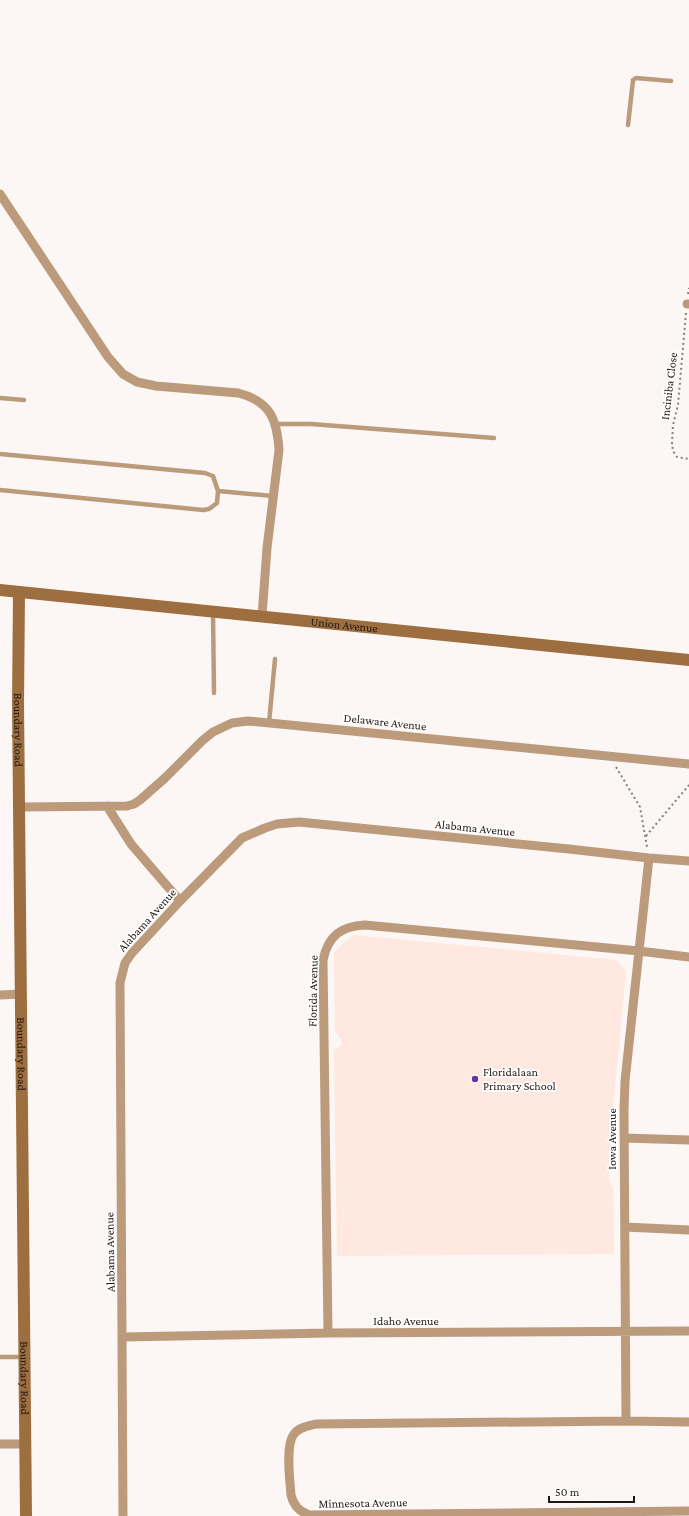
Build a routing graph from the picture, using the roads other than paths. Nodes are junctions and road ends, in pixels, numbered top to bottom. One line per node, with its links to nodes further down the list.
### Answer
1 (671, 81): 2 (lane)
2 (628, 125)
3 (0, 194): 6 (street)
4 (0, 398): 5 (lane)
5 (24, 400)
6 (275, 424): 7 (lane); 11 (street)
7 (494, 438)
8 (0, 454): 10 (lane)
9 (0, 490): 10 (lane)
10 (218, 491): 11 (lane)
11 (273, 496): 15 (street)
12 (0, 590): 13 (street, Union Avenue)
13 (19, 592): 14 (street, Union Avenue); 22 (street, Boundary Road)
14 (214, 611): 15 (street, Union Avenue); 18 (lane)
15 (262, 616): 17 (street, Union Avenue)
16 (275, 659): 19 (lane)
17 (689, 660)
18 (214, 693)
19 (268, 723): 20 (street, Delaware Avenue); 21 (street, Delaware Avenue)
20 (689, 764)
21 (108, 806): 22 (street, Delaware Avenue); 25 (street)
22 (18, 807): 28 (street, Boundary Road)
23 (649, 858): 24 (street, Alabama Avenue); 25 (street, Alabama Avenue); 26 (street, Iowa Avenue)
24 (689, 861)
25 (180, 901): 37 (street, Alabama Avenue)
26 (639, 951): 27 (street, Florida Avenue); 30 (street, Iowa Avenue); 36 (street, Florida Avenue)
27 (689, 957)
28 (20, 994): 29 (street); 39 (street, Boundary Road)
29 (0, 995)
30 (624, 1138): 31 (street); 32 (street, Iowa Avenue)
31 (689, 1140)
32 (625, 1227): 33 (street); 34 (street, Iowa Avenue)
33 (689, 1230)
34 (625, 1331): 35 (street, Idaho Avenue); 36 (street, Idaho Avenue); 40 (street, Iowa Avenue)
35 (689, 1331)
36 (328, 1334): 37 (street, Idaho Avenue)
37 (123, 1337): 46 (street, Alabama Avenue)
38 (0, 1357): 39 (lane)
39 (24, 1357): 43 (street, Boundary Road)
40 (626, 1421): 41 (street, Minnesota Avenue); 44 (street, Minnesota Avenue)
41 (689, 1422)
42 (0, 1444): 43 (street)
43 (25, 1444): 45 (street, Boundary Road)
44 (689, 1511)
45 (26, 1516)
46 (123, 1516)

